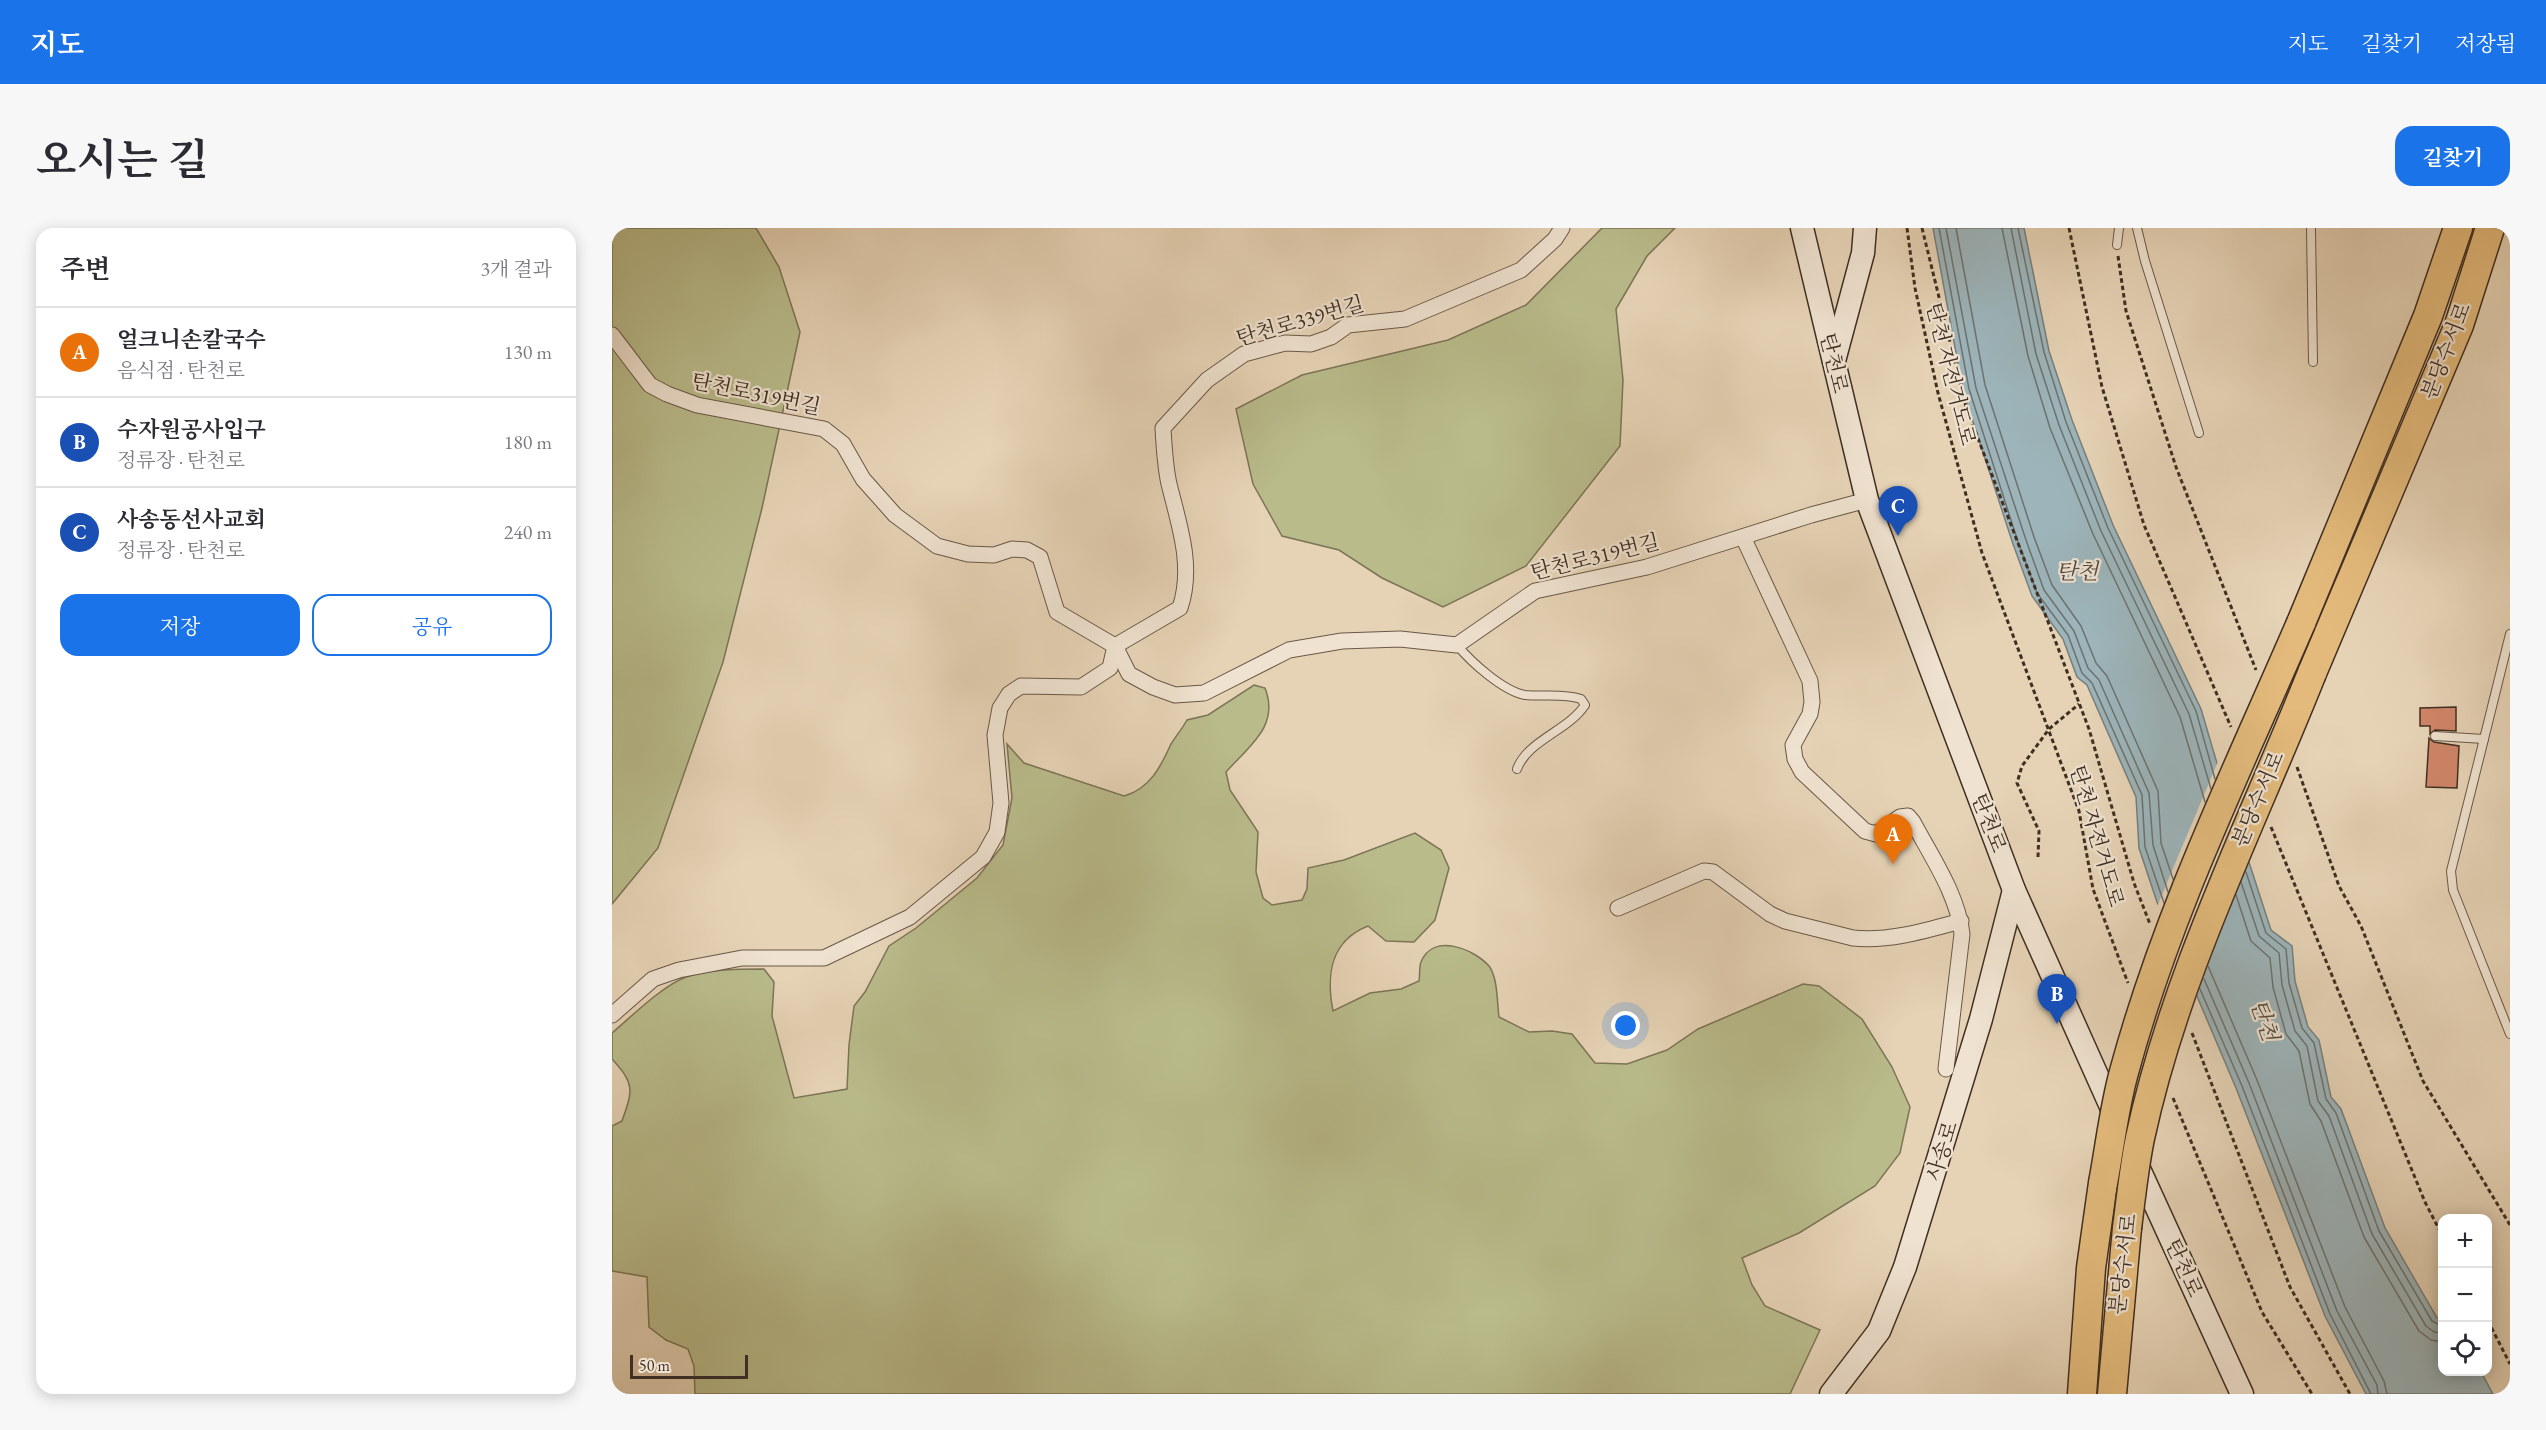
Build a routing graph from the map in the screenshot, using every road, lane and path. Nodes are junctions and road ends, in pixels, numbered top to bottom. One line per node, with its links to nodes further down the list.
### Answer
1 (1562, 228): 20 (street, 탄천로339번길)
2 (1802, 228): 13 (main road, 탄천로)
3 (1865, 228): 13 (main road)
4 (1907, 228): 22 (path, 탄천 자전거도로)
5 (1922, 228): 21 (path)
6 (2119, 228): 11 (lane)
7 (2137, 228): 15 (lane)
8 (2311, 228): 14 (lane)
9 (2458, 228): 40 (highway, 분당수서로, bridge)
10 (2490, 228): 41 (highway, 분당수서로, bridge)
11 (2117, 245)
12 (612, 335): 20 (street, 탄천로319번길)
13 (1834, 362): 16 (main road, 탄천로)
14 (2313, 362)
15 (2199, 433)
16 (1867, 501): 17 (street, 탄천로319번길); 27 (main road, 탄천로)
17 (1743, 537): 19 (street, 탄천로319번길); 29 (street)
18 (2510, 634): 24 (lane)
19 (1457, 645): 20 (street); 25 (lane)
20 (1115, 646): 32 (street)
21 (2080, 704): 22 (path); 30 (path)
22 (2049, 729): 26 (path); 31 (path, 탄천 자전거도로)
23 (2435, 736): 24 (lane)
24 (2484, 739): 34 (lane)
25 (1517, 769)
26 (2038, 857)
27 (2014, 890): 39 (main road, 사송로); 42 (main road, 탄천로)
28 (1618, 908): 29 (street)
29 (1961, 921): 35 (street)
30 (2151, 927)
31 (2130, 987)
32 (612, 1015)
33 (2189, 1025): 44 (path)
34 (2510, 1034)
35 (1946, 1069)
36 (2171, 1093): 43 (path)
37 (2488, 1322): 38 (path)
38 (2510, 1364)
39 (1831, 1394)
40 (2082, 1394)
41 (2112, 1394)
42 (2242, 1394)
43 (2312, 1394)
44 (2350, 1394)

